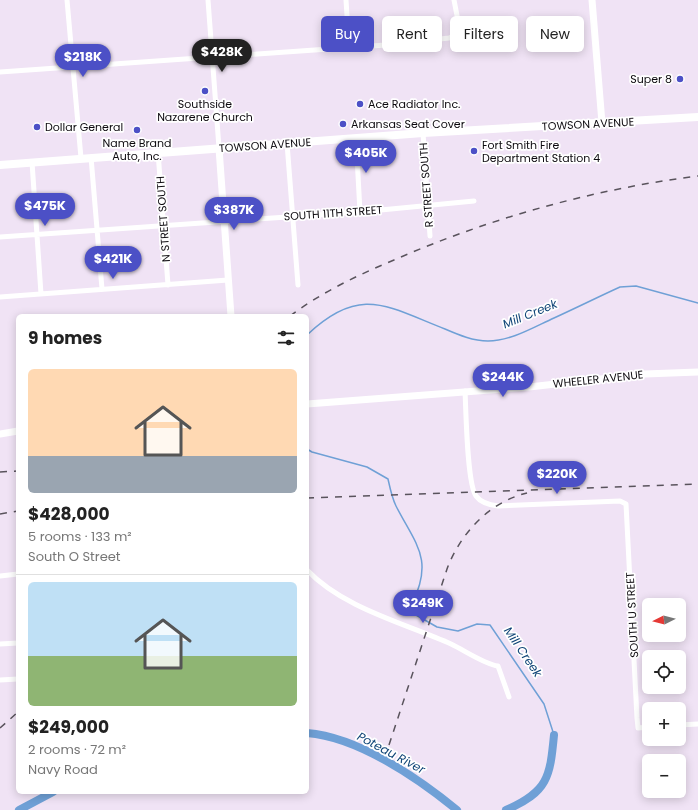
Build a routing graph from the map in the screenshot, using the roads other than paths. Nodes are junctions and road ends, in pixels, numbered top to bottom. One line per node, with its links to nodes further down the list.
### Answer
1 (67, 0): 10 (street)
2 (208, 0): 9 (street)
3 (346, 0): 6 (street)
4 (454, 0): 7 (street)
5 (592, 0): 13 (main road)
6 (347, 16)
7 (374, 45)
8 (321, 48): 9 (street)
9 (212, 56): 10 (street); 17 (street)
10 (74, 68): 11 (street); 20 (street)
11 (0, 72)
12 (698, 117): 13 (main road, TOWSON AVENUE)
13 (602, 123): 14 (main road, TOWSON AVENUE)
14 (423, 133): 15 (main road, TOWSON AVENUE); 24 (street, R STREET SOUTH)
15 (356, 138): 16 (main road, TOWSON AVENUE); 25 (street)
16 (288, 143): 17 (main road, TOWSON AVENUE); 26 (street)
17 (219, 148): 18 (main road, TOWSON AVENUE); 27 (main road)
18 (158, 152): 19 (main road, TOWSON AVENUE); 28 (street, N STREET SOUTH)
19 (91, 157): 20 (main road, TOWSON AVENUE); 29 (street)
20 (81, 158): 21 (main road, TOWSON AVENUE)
21 (32, 162): 22 (main road, TOWSON AVENUE); 30 (street)
22 (0, 165)
23 (474, 201): 24 (street, SOUTH 11TH STREET)
24 (428, 206): 25 (street, SOUTH 11TH STREET); 31 (street, R STREET SOUTH)
25 (360, 212): 26 (street, SOUTH 11TH STREET)
26 (292, 215): 27 (street, SOUTH 11TH STREET); 35 (street)
27 (224, 221): 28 (street, SOUTH 11TH STREET); 33 (main road)
28 (164, 226): 29 (street, SOUTH 11TH STREET); 34 (street, N STREET SOUTH)
29 (97, 229): 30 (street, SOUTH 11TH STREET); 36 (street)
30 (37, 234): 32 (street, SOUTH 11TH STREET); 37 (street)
31 (430, 236)
32 (0, 237)
33 (228, 280): 34 (street); 39 (main road)
34 (168, 285): 36 (street)
35 (298, 285)
36 (102, 289): 37 (street)
37 (41, 294): 38 (street)
38 (0, 297)
39 (231, 314)
40 (698, 372): 41 (main road, WHEELER AVENUE)
41 (465, 391): 42 (main road, WHEELER AVENUE); 55 (street, SOUTH U STREET)
42 (309, 404)
43 (16, 431): 44 (main road)
44 (0, 434)
45 (309, 572): 52 (street)
46 (16, 574): 47 (street)
47 (0, 576)
48 (16, 643): 49 (street)
49 (0, 644)
50 (16, 679): 51 (street)
51 (0, 680)
52 (509, 697)
53 (698, 724): 54 (street)
54 (686, 725)
55 (642, 728)

